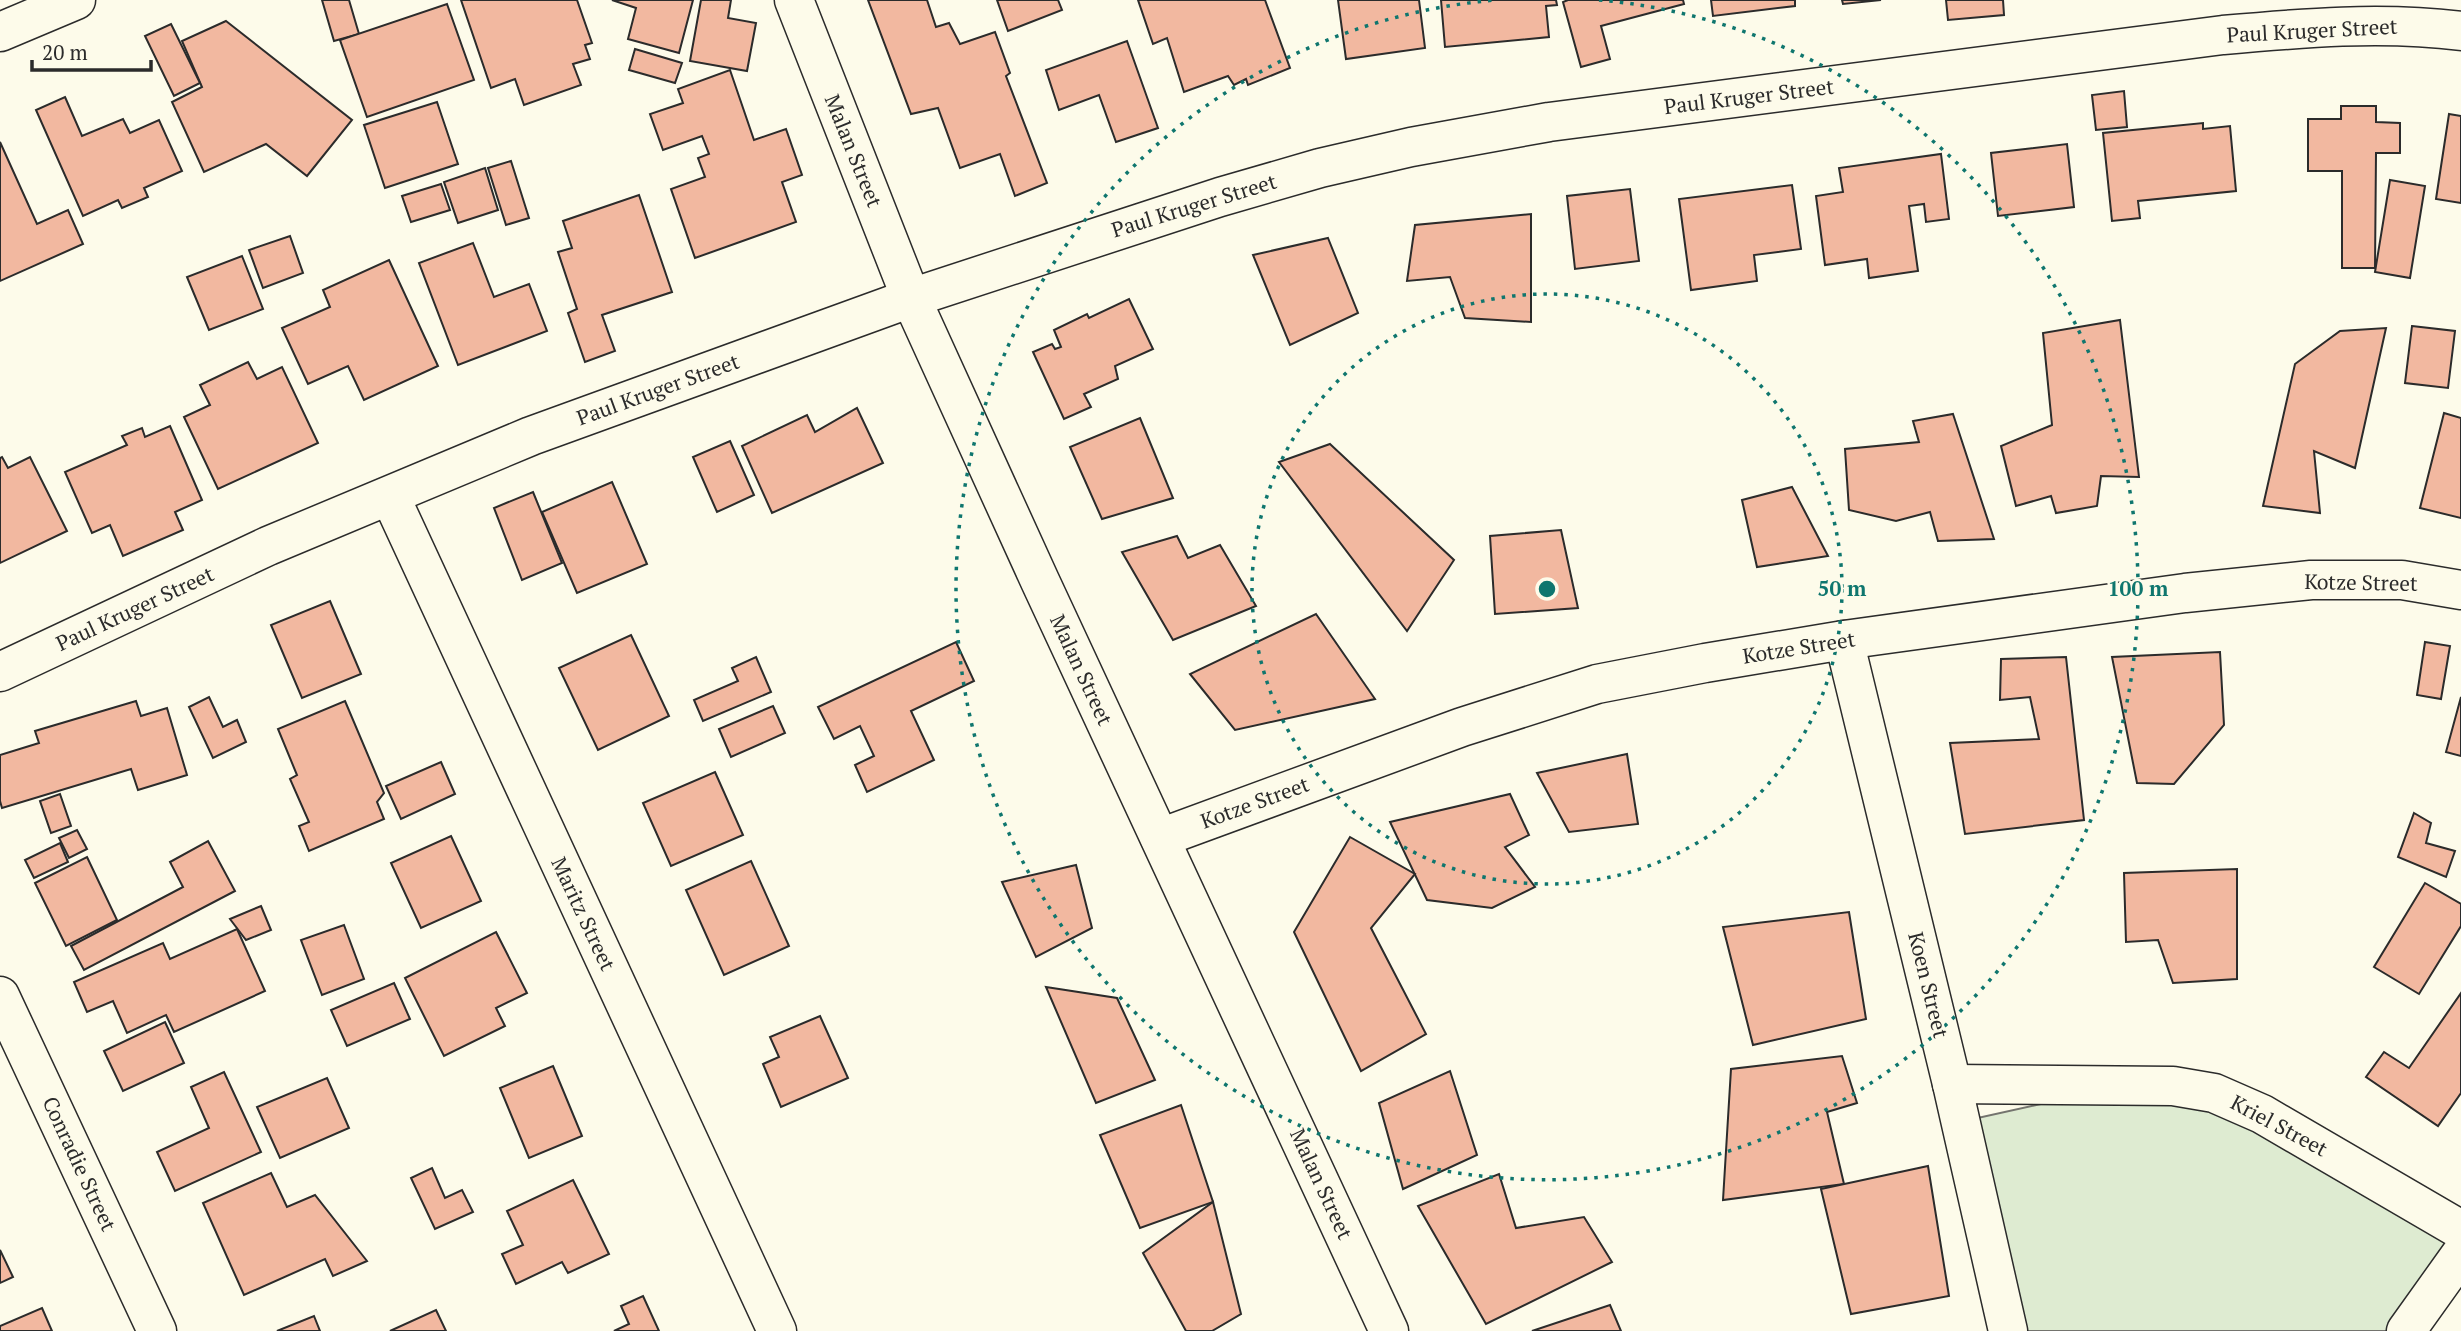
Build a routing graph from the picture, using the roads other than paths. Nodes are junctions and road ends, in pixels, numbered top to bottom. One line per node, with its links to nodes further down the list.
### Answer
1 (76, 0): 4 (street)
2 (794, 0): 5 (street, Malan Street)
3 (2461, 31): 5 (street, Paul Kruger Street)
4 (0, 32)
5 (911, 298): 6 (street, Paul Kruger Street); 10 (street, Malan Street)
6 (390, 496): 9 (street, Paul Kruger Street); 16 (street, Maritz Street)
7 (2461, 590): 8 (street, Kotze Street)
8 (1844, 640): 10 (street, Kotze Street); 12 (street, Koen Street)
9 (0, 672)
10 (1160, 838): 17 (street, Malan Street)
11 (0, 996): 15 (street, Conradie Street)
12 (1952, 1084): 13 (street, Kriel Street); 18 (street, Koen Street)
13 (2461, 1230)
14 (2461, 1254): 19 (street)
15 (157, 1331)
16 (777, 1331)
17 (1389, 1331)
18 (2008, 1331)
19 (2406, 1331)

